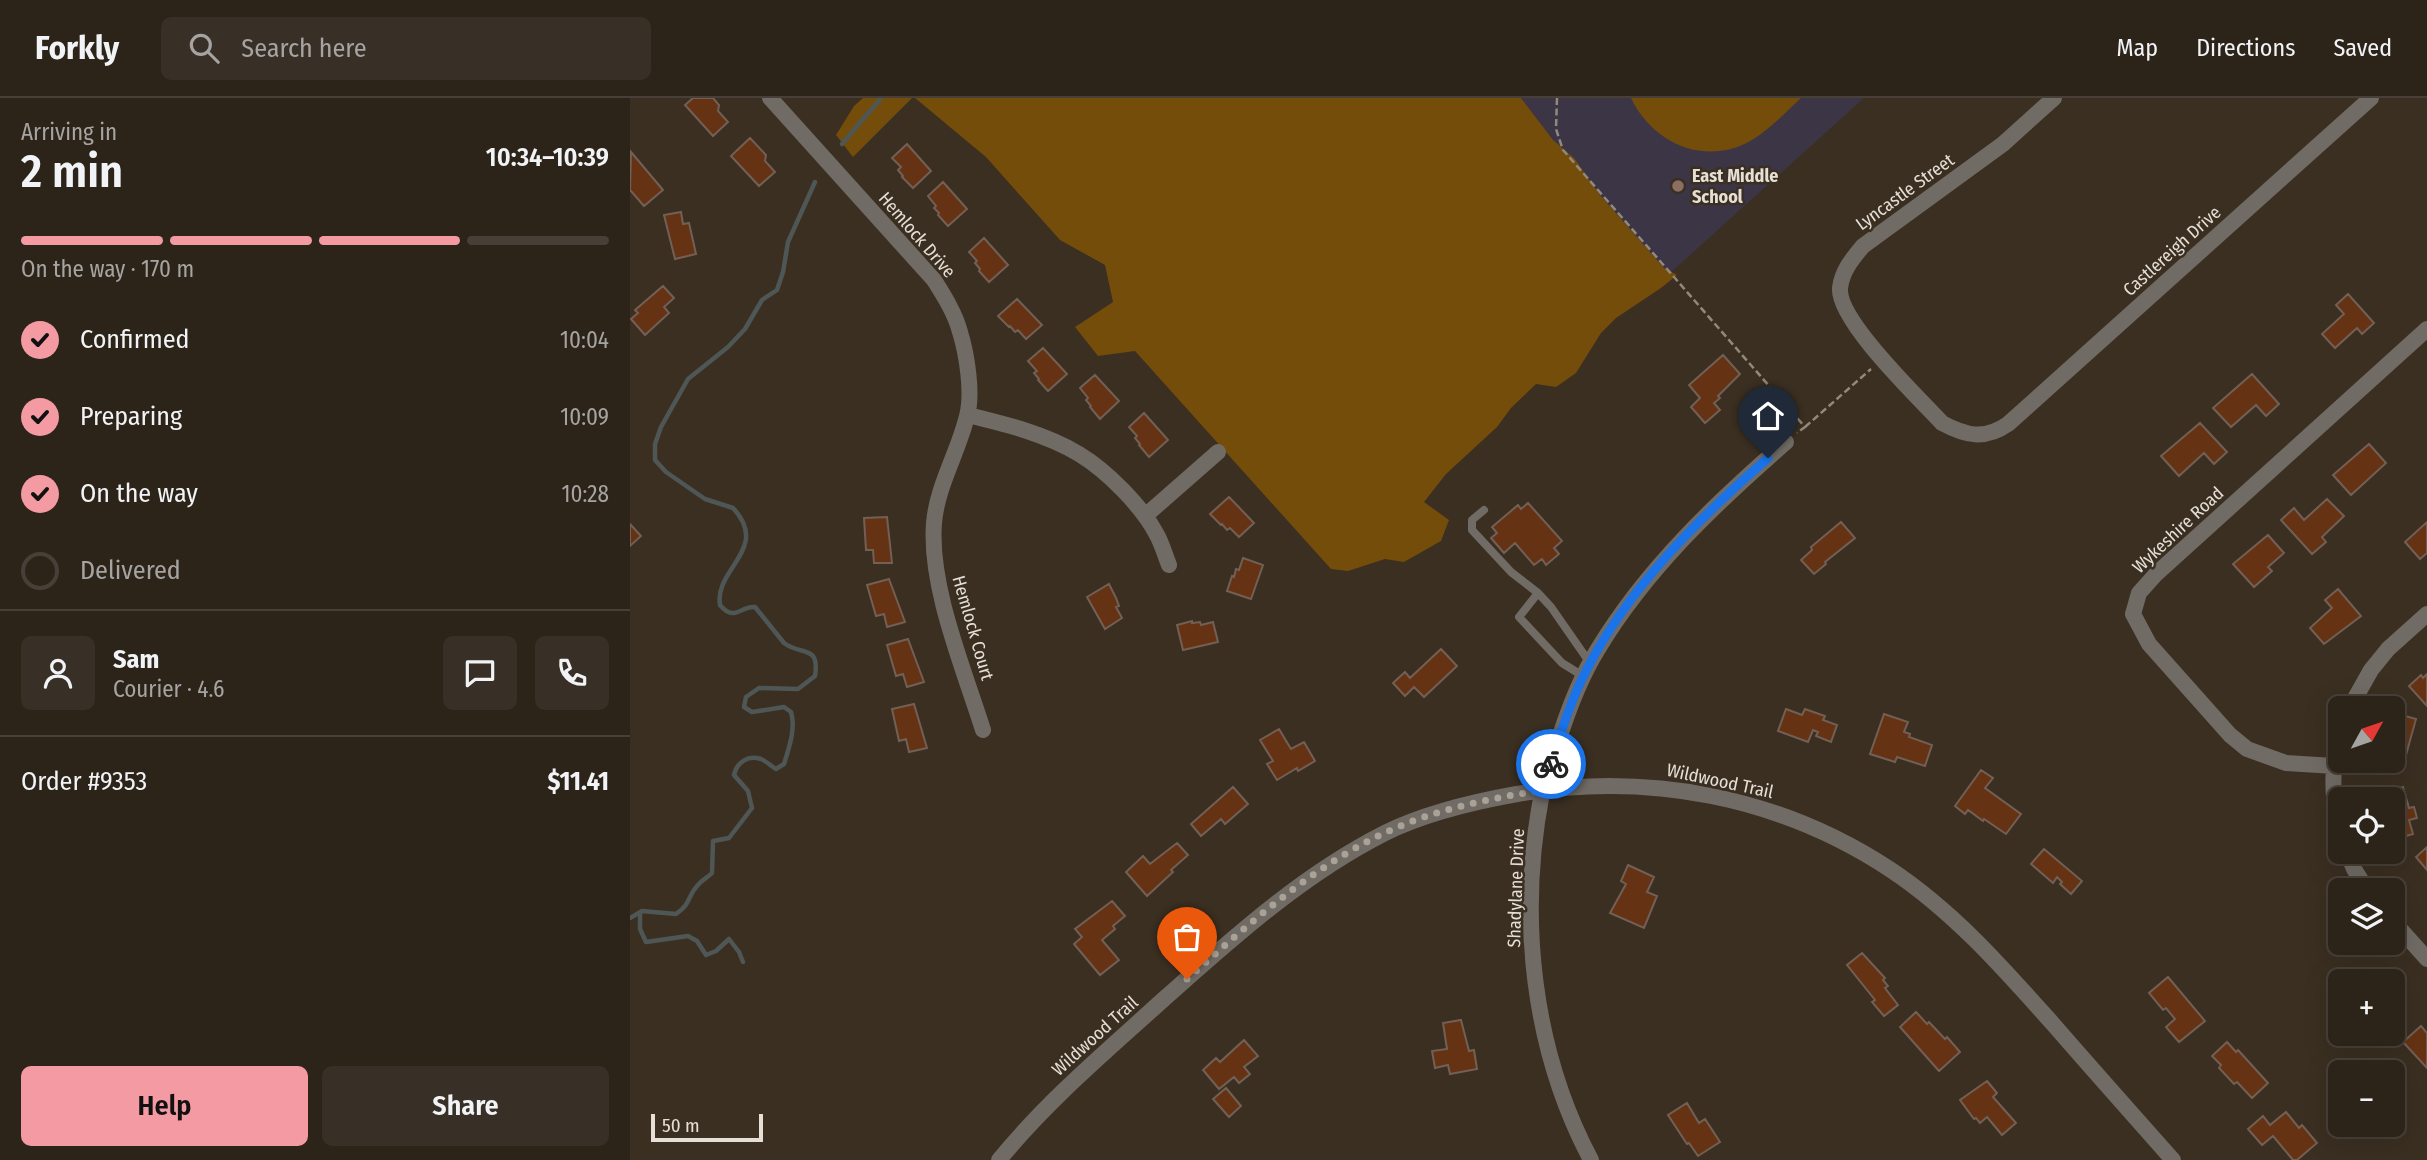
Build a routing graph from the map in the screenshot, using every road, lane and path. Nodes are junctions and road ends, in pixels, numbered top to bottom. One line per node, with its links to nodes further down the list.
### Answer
1 (770, 98): 7 (street, Hemlock Drive)
2 (1557, 98): 8 (path)
3 (2054, 98): 6 (street, Lyncastle Street)
4 (2371, 98): 9 (street, Castlereigh Drive)
5 (2427, 329): 20 (street, Wykeshire Road)
6 (1883, 358): 8 (path); 9 (street, Lyncastle Street)
7 (968, 415): 13 (street); 19 (street, Hemlock Court)
8 (1805, 427): 10 (path)
9 (1997, 431)
10 (1786, 442): 17 (street, Shadylane Drive)
11 (1218, 452): 13 (street)
12 (1484, 510): 15 (lane)
13 (1145, 516): 14 (street)
14 (1169, 565)
15 (1538, 593): 17 (lane); 17 (lane)
16 (2427, 614): 18 (street)
17 (1587, 669): 21 (street, Shadylane Drive)
18 (2356, 696)
19 (983, 730)
20 (2328, 766)
21 (1543, 790): 24 (street, Wildwood Trail); 25 (street, Shadylane Drive); 26 (street, Wildwood Trail)
22 (2405, 934): 23 (street)
23 (2427, 959)
24 (999, 1160)
25 (1591, 1160)
26 (2173, 1160)

